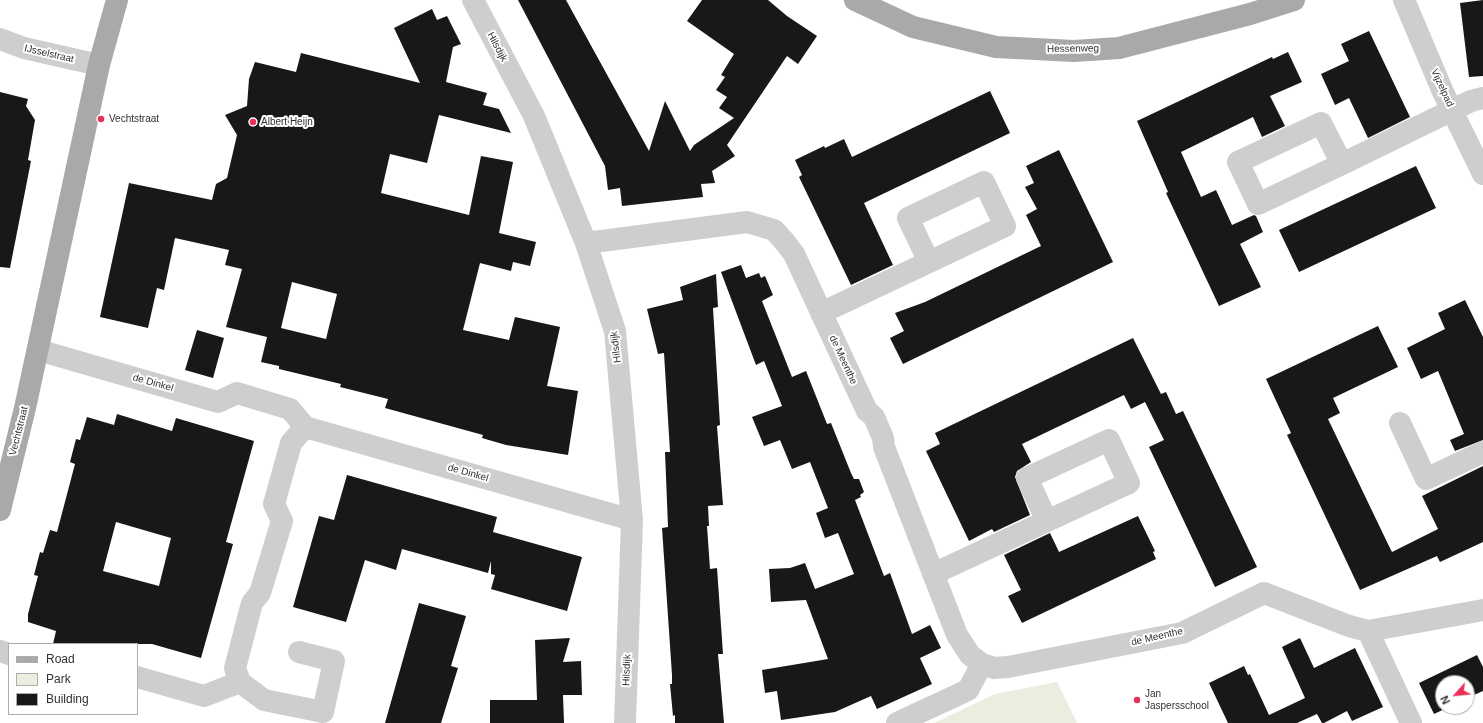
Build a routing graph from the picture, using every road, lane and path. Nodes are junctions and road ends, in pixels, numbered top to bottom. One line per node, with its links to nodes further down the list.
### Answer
1 (117, 0): 7 (main road, Vechtstraat)
2 (473, 0): 12 (street, Hilsdijk)
3 (855, 0): 4 (main road, Hessenweg)
4 (1294, 0)
5 (1404, 0): 9 (street, Vijzelpad)
6 (0, 38): 7 (street, IJsselstraat)
7 (100, 65): 15 (main road, Vechtstraat)
8 (1483, 98): 9 (street)
9 (1452, 110): 10 (street); 11 (street, Vijzelpad)
10 (1342, 164): 10 (street)
11 (1483, 174)
12 (586, 243): 14 (street, de Meenthe); 20 (street, Hilsdijk)
13 (929, 262): 14 (street)
14 (821, 313): 22 (street, de Meenthe)
15 (38, 350): 17 (street, de Dinkel); 19 (main road, Vechtstraat)
16 (1400, 423): 18 (street)
17 (305, 427): 20 (street, de Dinkel); 28 (street)
18 (1483, 452)
19 (0, 510)
20 (632, 520): 29 (street, Hilsdijk)
21 (1047, 521): 22 (street)
22 (933, 574): 26 (street, de Meenthe)
23 (1483, 610): 24 (street, de Meenthe)
24 (1368, 631): 26 (street, de Meenthe); 31 (street)
25 (299, 652): 28 (street)
26 (982, 664): 30 (street)
27 (138, 678): 28 (street)
28 (240, 682)
29 (625, 723)
30 (897, 723)
31 (1411, 723)

